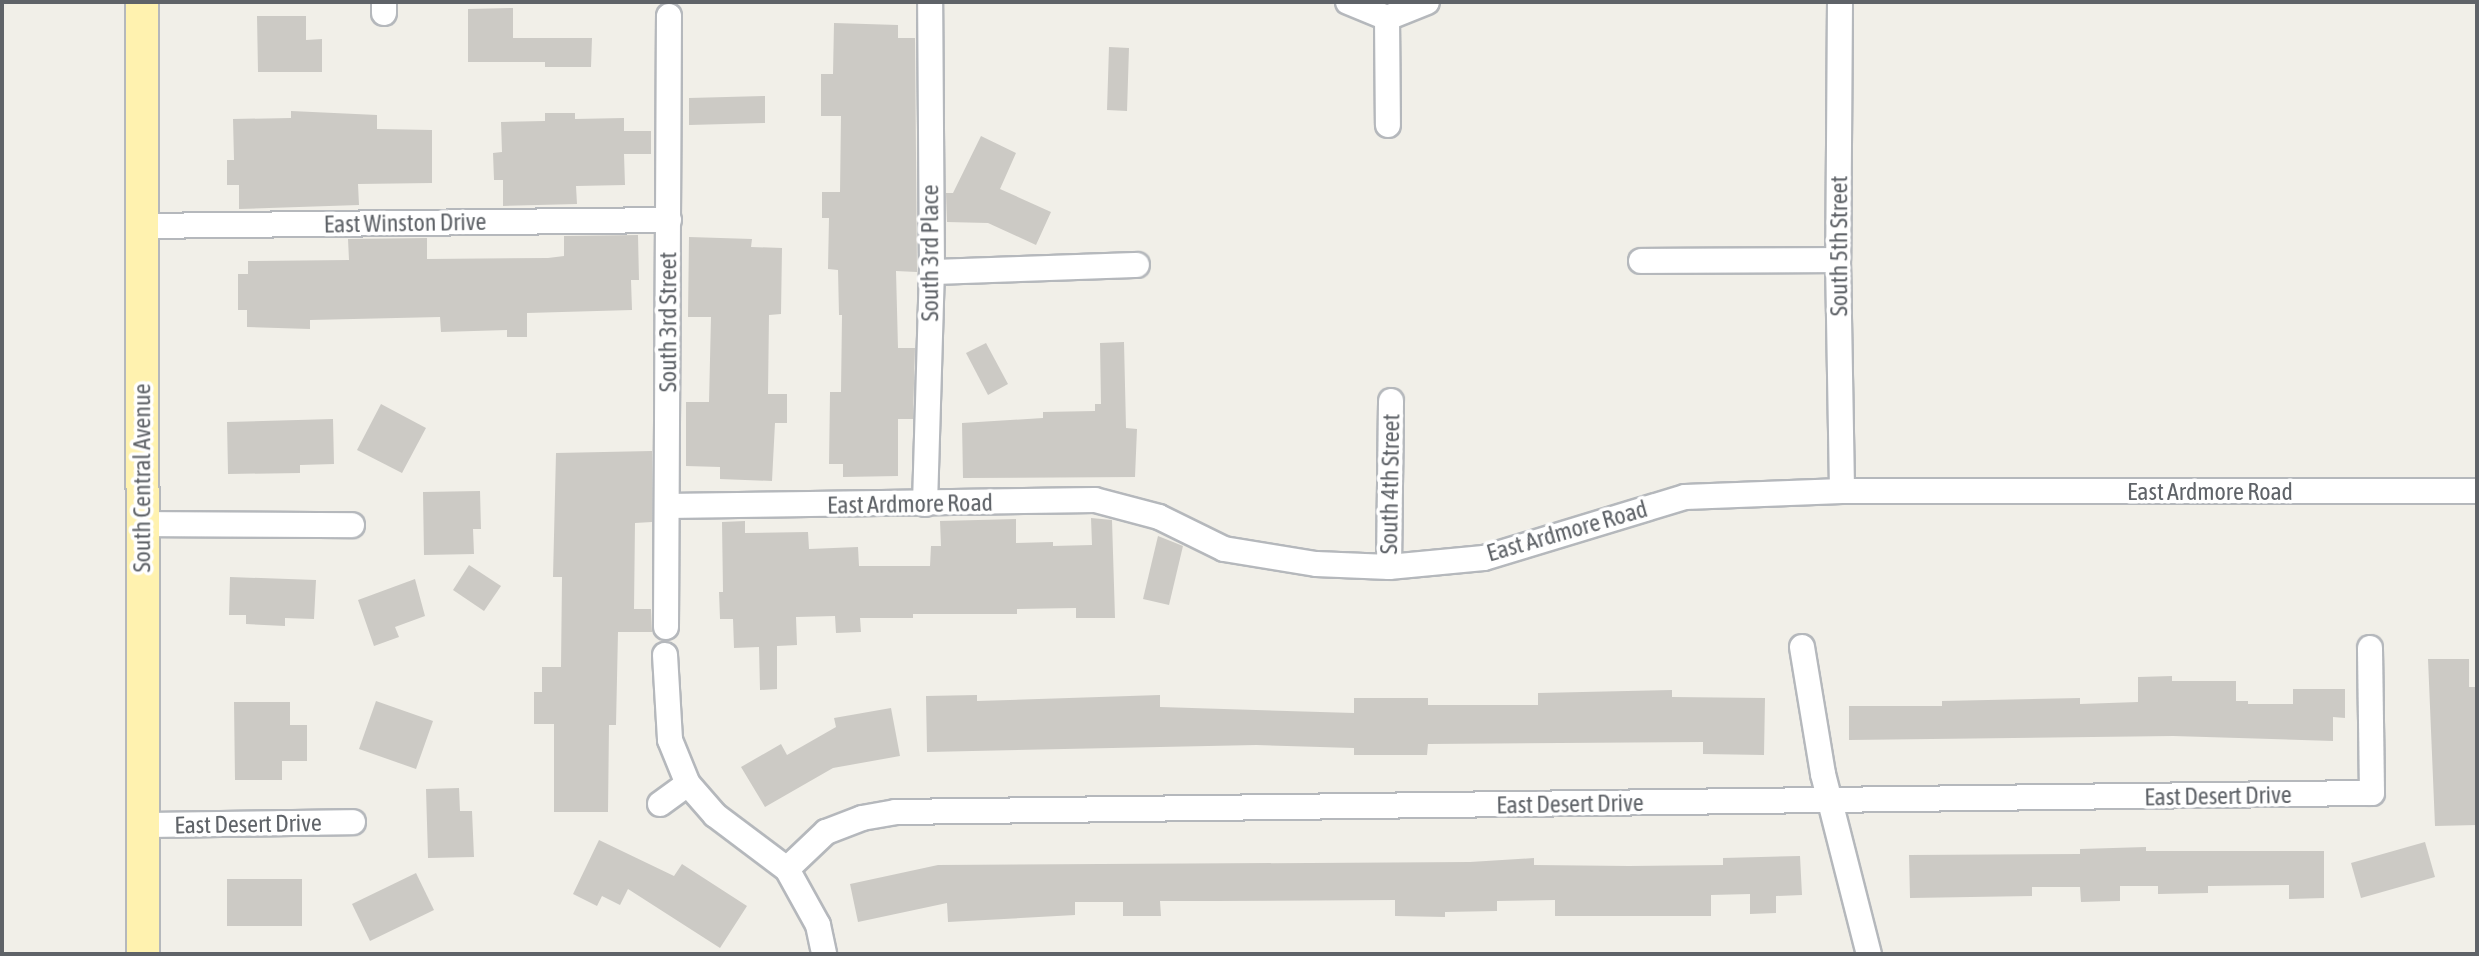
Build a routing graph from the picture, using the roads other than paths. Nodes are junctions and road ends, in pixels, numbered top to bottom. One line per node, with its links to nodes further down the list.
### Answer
1 (142, 2): 10 (main road, South Central Avenue)
2 (930, 2): 14 (street, South 3rd Place)
3 (1348, 2): 7 (street)
4 (1427, 2): 7 (street)
5 (1840, 2): 11 (street, South 5th Street)
6 (669, 16): 9 (street, South 3rd Street)
7 (1387, 18): 8 (street)
8 (1388, 125)
9 (669, 220): 10 (street, East Winston Drive); 19 (street, South 3rd Street)
10 (141, 226): 20 (main road, South Central Avenue)
11 (1838, 260): 12 (street); 16 (street, South 5th Street)
12 (1641, 261)
13 (1137, 265): 14 (street)
14 (932, 272): 18 (street, South 3rd Place)
15 (1391, 401): 22 (street, South 4th Street)
16 (1842, 491): 17 (street, East Ardmore Road); 22 (street, East Ardmore Road)
17 (2477, 491)
18 (925, 504): 19 (street, East Ardmore Road); 22 (street, East Ardmore Road)
19 (667, 506): 23 (street, South 3rd Street)
20 (142, 524): 21 (street); 31 (main road, South Central Avenue)
21 (352, 525)
22 (1389, 567)
23 (666, 627)
24 (1802, 647): 28 (street)
25 (2370, 648): 28 (street, East Desert Drive)
26 (665, 655): 27 (street)
27 (688, 784): 29 (street); 32 (street)
28 (1830, 801): 32 (street, East Desert Drive); 35 (street)
29 (660, 804)
30 (353, 822): 31 (street, East Desert Drive)
31 (142, 825): 33 (main road, South Central Avenue)
32 (787, 869): 34 (street)
33 (143, 954)
34 (824, 954)
35 (1869, 954)

